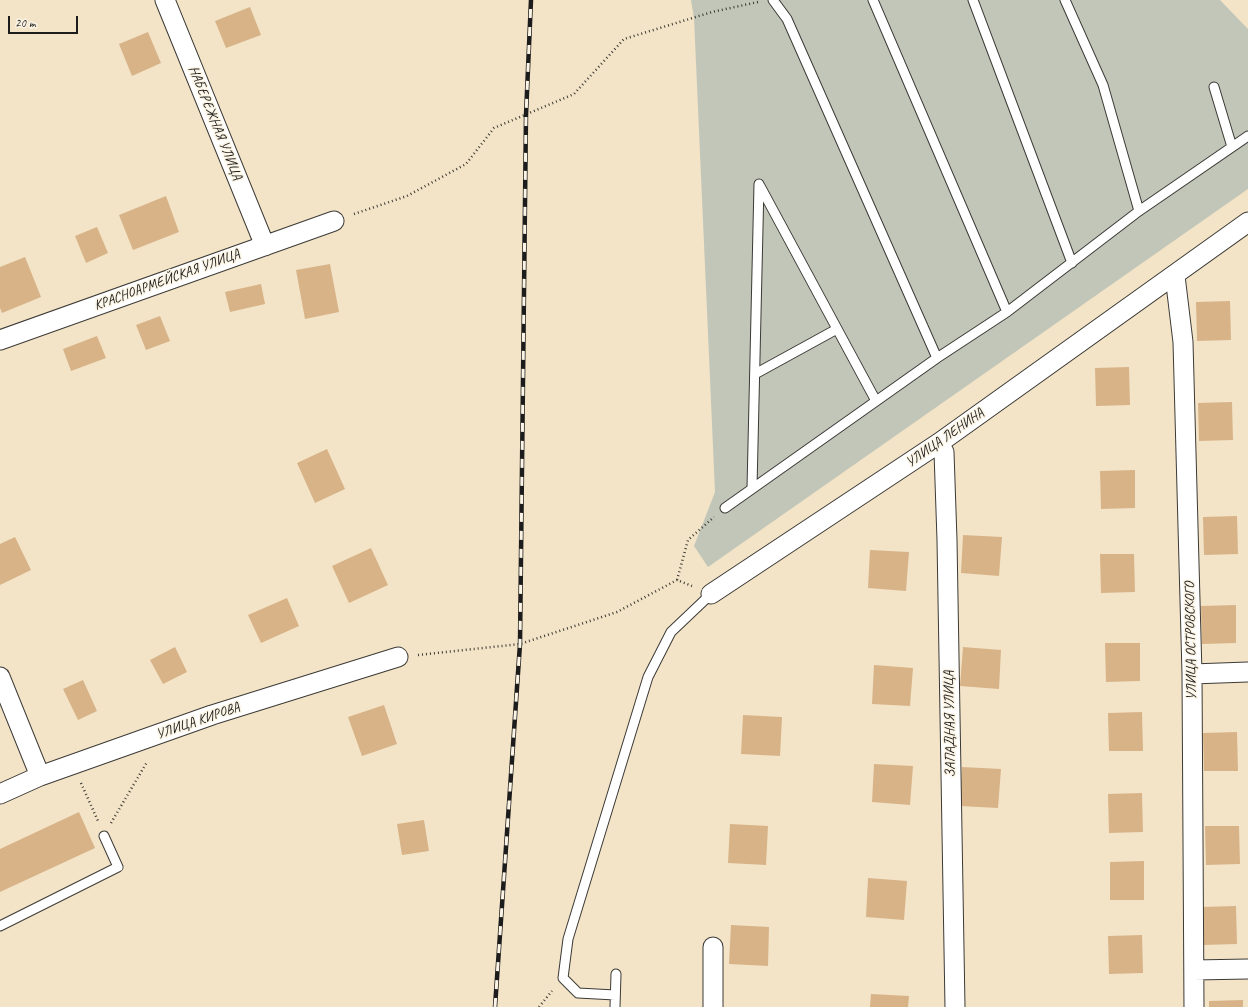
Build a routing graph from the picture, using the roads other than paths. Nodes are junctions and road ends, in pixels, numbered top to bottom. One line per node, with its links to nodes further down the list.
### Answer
1 (165, 0): 12 (street, НАБЕРЕЖНАЯ УЛИЦА)
2 (774, 0): 18 (lane)
3 (872, 0): 15 (lane)
4 (973, 0): 13 (lane)
5 (1065, 0): 9 (lane)
6 (1214, 87): 8 (lane)
7 (1248, 136): 8 (lane)
8 (1232, 147): 9 (lane)
9 (1139, 211): 13 (lane)
10 (334, 221): 12 (street, КРАСНОАРМЕЙСКАЯ УЛИЦА)
11 (1248, 222): 14 (street, УЛИЦА ЛЕНИНА)
12 (265, 246): 17 (street, КРАСНОАРМЕЙСКАЯ УЛИЦА)
13 (1072, 263): 15 (lane)
14 (1175, 276): 21 (street, УЛИЦА ЛЕНИНА); 27 (street, УЛИЦА ОСТРОВСКОГО)
15 (1006, 312): 18 (lane)
16 (837, 329): 19 (lane); 19 (lane); 20 (lane)
17 (0, 340)
18 (937, 358): 20 (lane)
19 (755, 374): 22 (lane)
20 (876, 401): 22 (lane)
21 (939, 443): 24 (street, УЛИЦА ЛЕНИНА); 40 (street, ЗАПАДНАЯ УЛИЦА)
22 (752, 488): 23 (lane)
23 (725, 508)
24 (711, 594): 37 (lane)
25 (398, 657): 29 (street, УЛИЦА КИРОВА)
26 (1248, 672): 27 (street)
27 (1192, 674): 35 (street, УЛИЦА ОСТРОВСКОГО)
28 (0, 677): 29 (street)
29 (40, 776): 30 (street, УЛИЦА КИРОВА)
30 (0, 794)
31 (104, 836): 32 (lane)
32 (0, 926)
33 (713, 947): 39 (street)
34 (1248, 969): 35 (street)
35 (1194, 970): 41 (street, УЛИЦА ОСТРОВСКОГО)
36 (616, 974): 37 (lane)
37 (616, 995): 38 (lane)
38 (615, 1007)
39 (713, 1007)
40 (955, 1007)
41 (1194, 1007)

